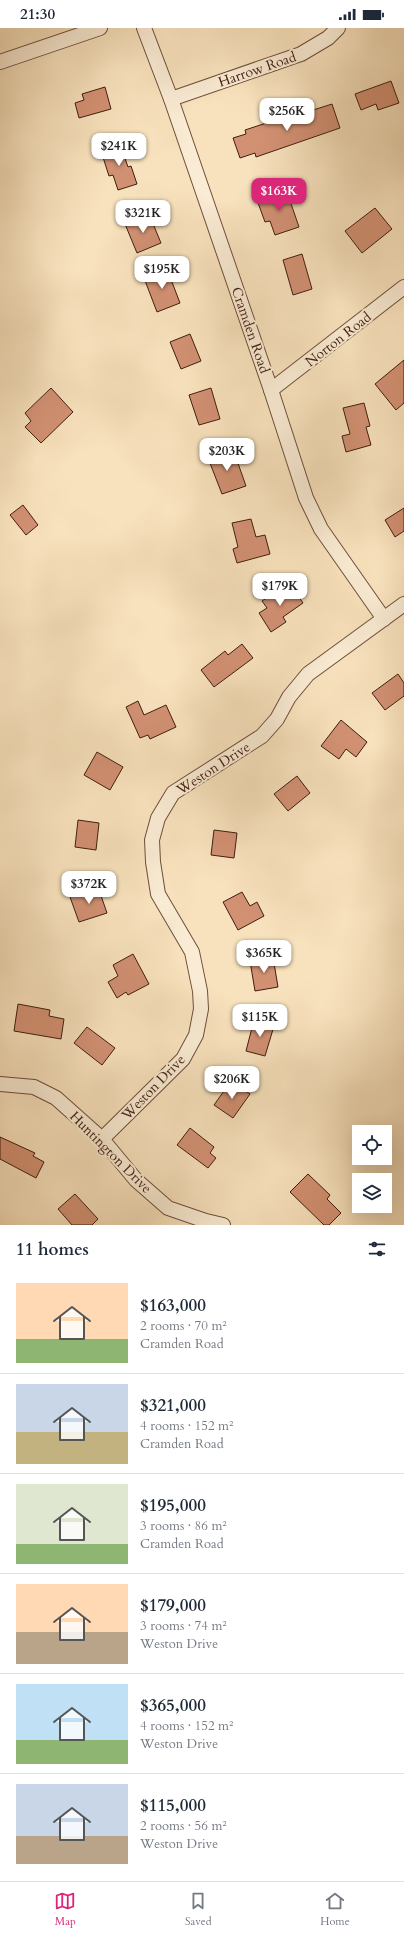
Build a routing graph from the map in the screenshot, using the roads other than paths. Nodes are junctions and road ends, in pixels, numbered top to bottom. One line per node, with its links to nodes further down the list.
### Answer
1 (100, 28): 4 (street)
2 (144, 28): 5 (street, Cramden Road)
3 (338, 28): 5 (street, Harrow Road)
4 (0, 62)
5 (171, 99): 7 (street, Cramden Road)
6 (404, 288): 7 (street, Norton Road)
7 (271, 390): 9 (street, Cramden Road)
8 (404, 604): 9 (street)
9 (384, 620): 11 (street, Weston Drive)
10 (0, 1084): 11 (street, Huntington Drive)
11 (102, 1139): 12 (street, Huntington Drive)
12 (223, 1225)

